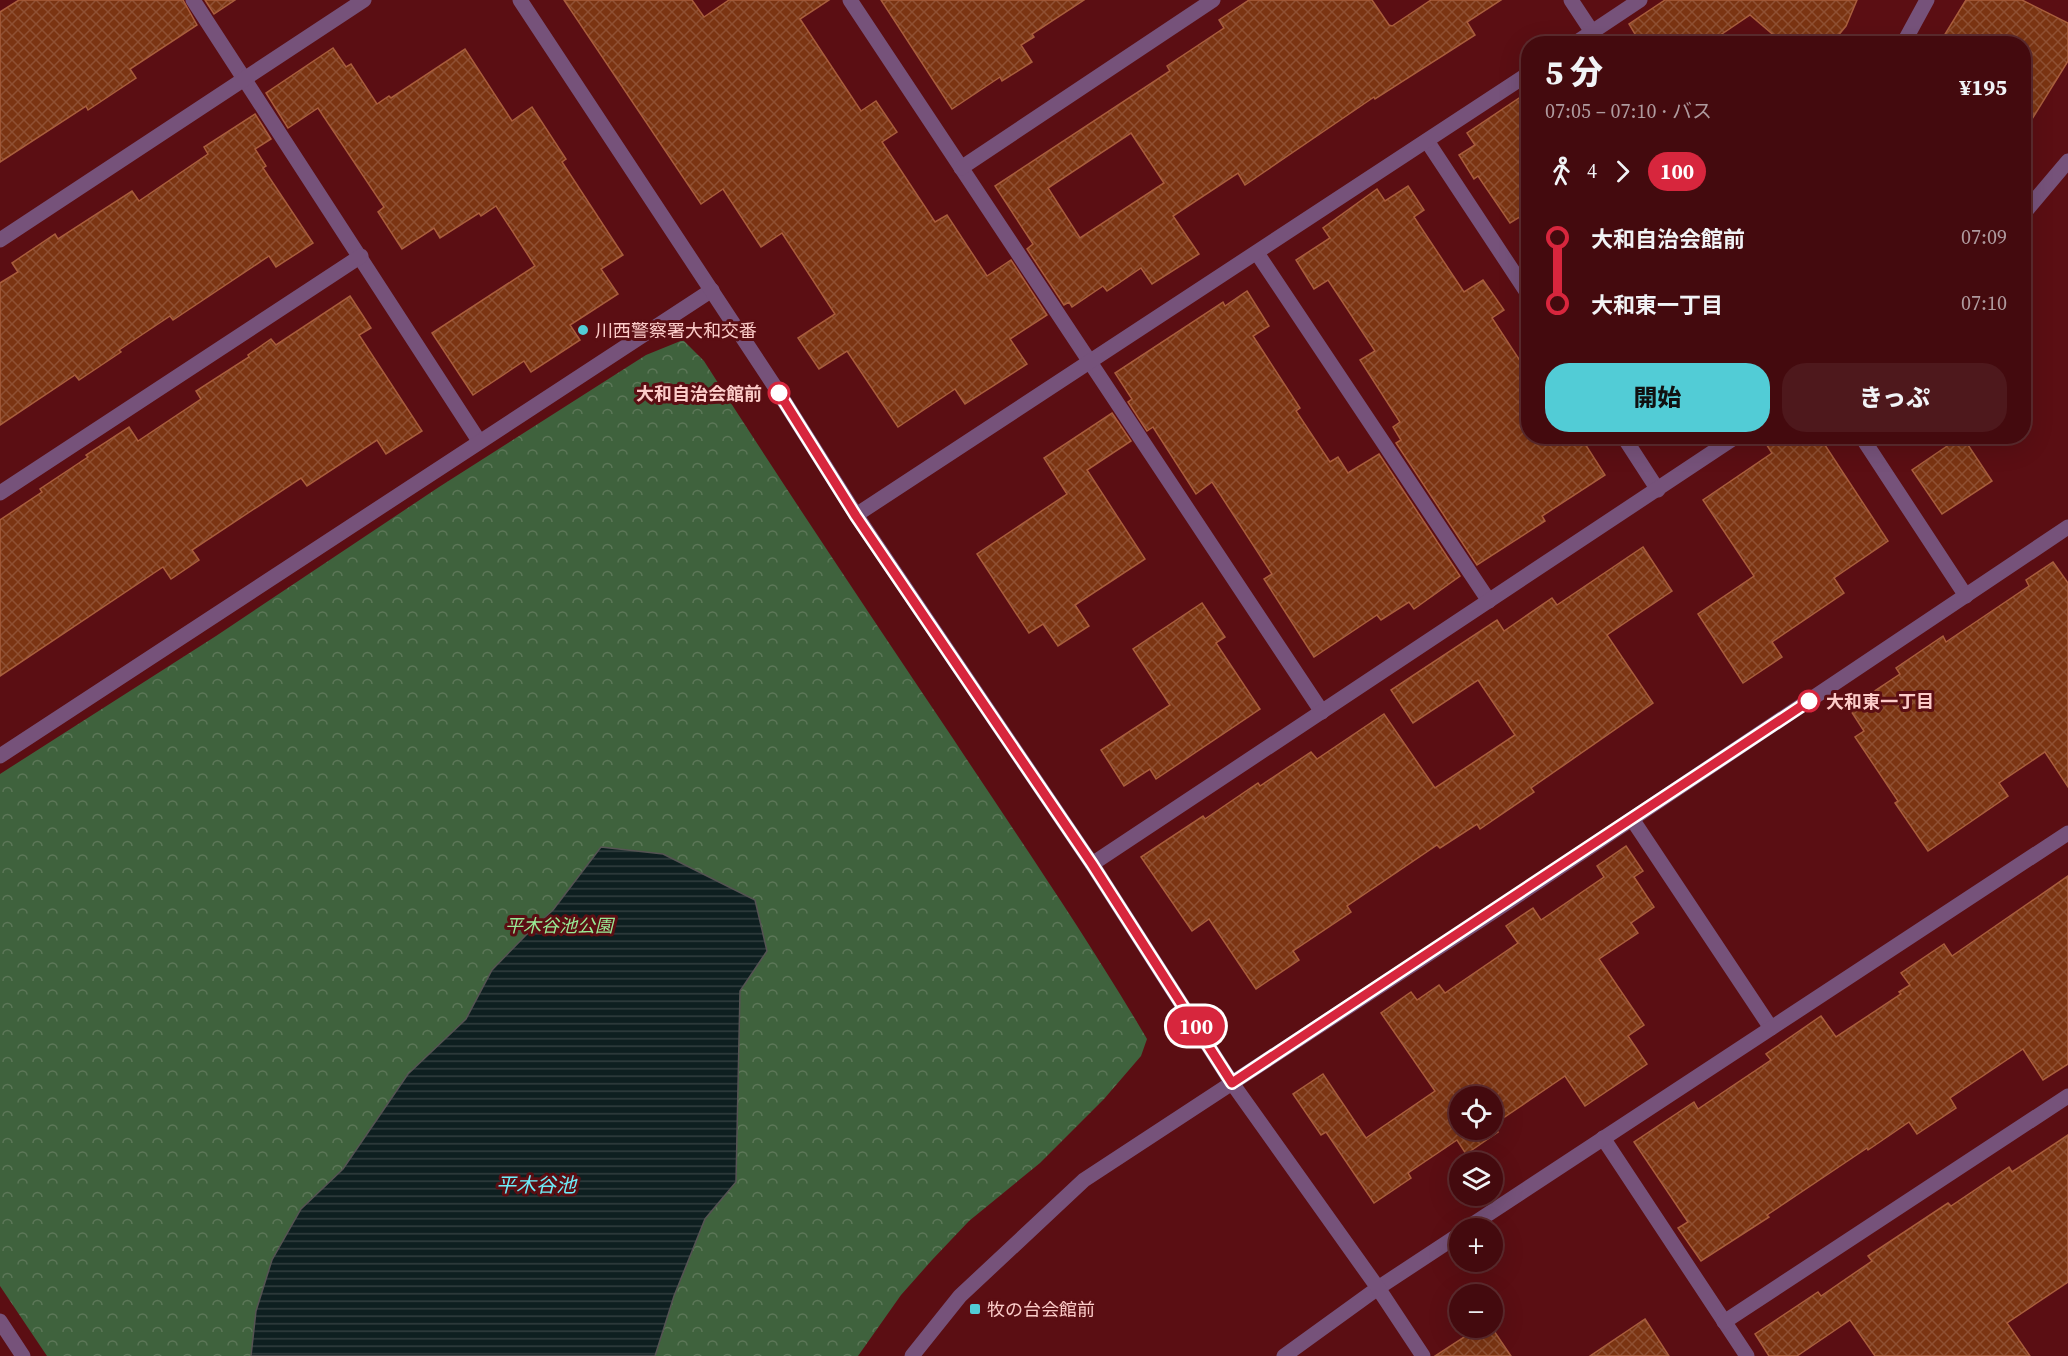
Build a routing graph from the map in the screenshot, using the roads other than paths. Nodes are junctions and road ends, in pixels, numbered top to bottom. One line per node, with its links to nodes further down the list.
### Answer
1 (193, 0): 12 (street)
2 (364, 0): 12 (street)
3 (520, 0): 22 (street)
4 (850, 0): 16 (street)
5 (1213, 0): 16 (street)
6 (1571, 0): 9 (street)
7 (1640, 0): 10 (street)
8 (1926, 0): 11 (street)
9 (1595, 36)
10 (1598, 36)
11 (1907, 36)
12 (244, 78): 18 (street); 20 (street)
13 (1521, 79): 14 (street)
14 (1427, 141): 19 (street); 21 (street)
15 (2068, 161): 17 (street)
16 (961, 168): 23 (street)
17 (2031, 205)
18 (0, 240)
19 (1257, 253): 23 (street); 33 (street)
20 (361, 256): 24 (street); 29 (street)
21 (1521, 283)
22 (712, 290): 24 (street); 30 (street)
23 (1090, 362): 30 (street); 34 (street)
24 (479, 441): 35 (street)
25 (1628, 444): 28 (street)
26 (1725, 444): 28 (street)
27 (1866, 444): 32 (street)
28 (1658, 490): 33 (street)
29 (0, 493)
30 (856, 516): 38 (street)
31 (2068, 527): 32 (street)
32 (1966, 596): 36 (street)
33 (1490, 600): 34 (street)
34 (1322, 712): 38 (street)
35 (0, 756)
36 (1632, 819): 39 (street); 40 (street)
37 (2068, 833): 39 (street)
38 (1092, 864): 40 (street)
39 (1771, 1028): 42 (street)
40 (1232, 1083): 45 (street); 49 (street)
41 (2068, 1096): 47 (street)
42 (1603, 1138): 43 (street); 47 (street)
43 (1482, 1218)
44 (1449, 1241): 45 (street)
45 (1378, 1288): 50 (street); 51 (street)
46 (0, 1321): 48 (street)
47 (1724, 1322): 52 (street)
48 (23, 1356)
49 (912, 1356)
50 (1284, 1356)
51 (1423, 1356)
52 (1747, 1356)

